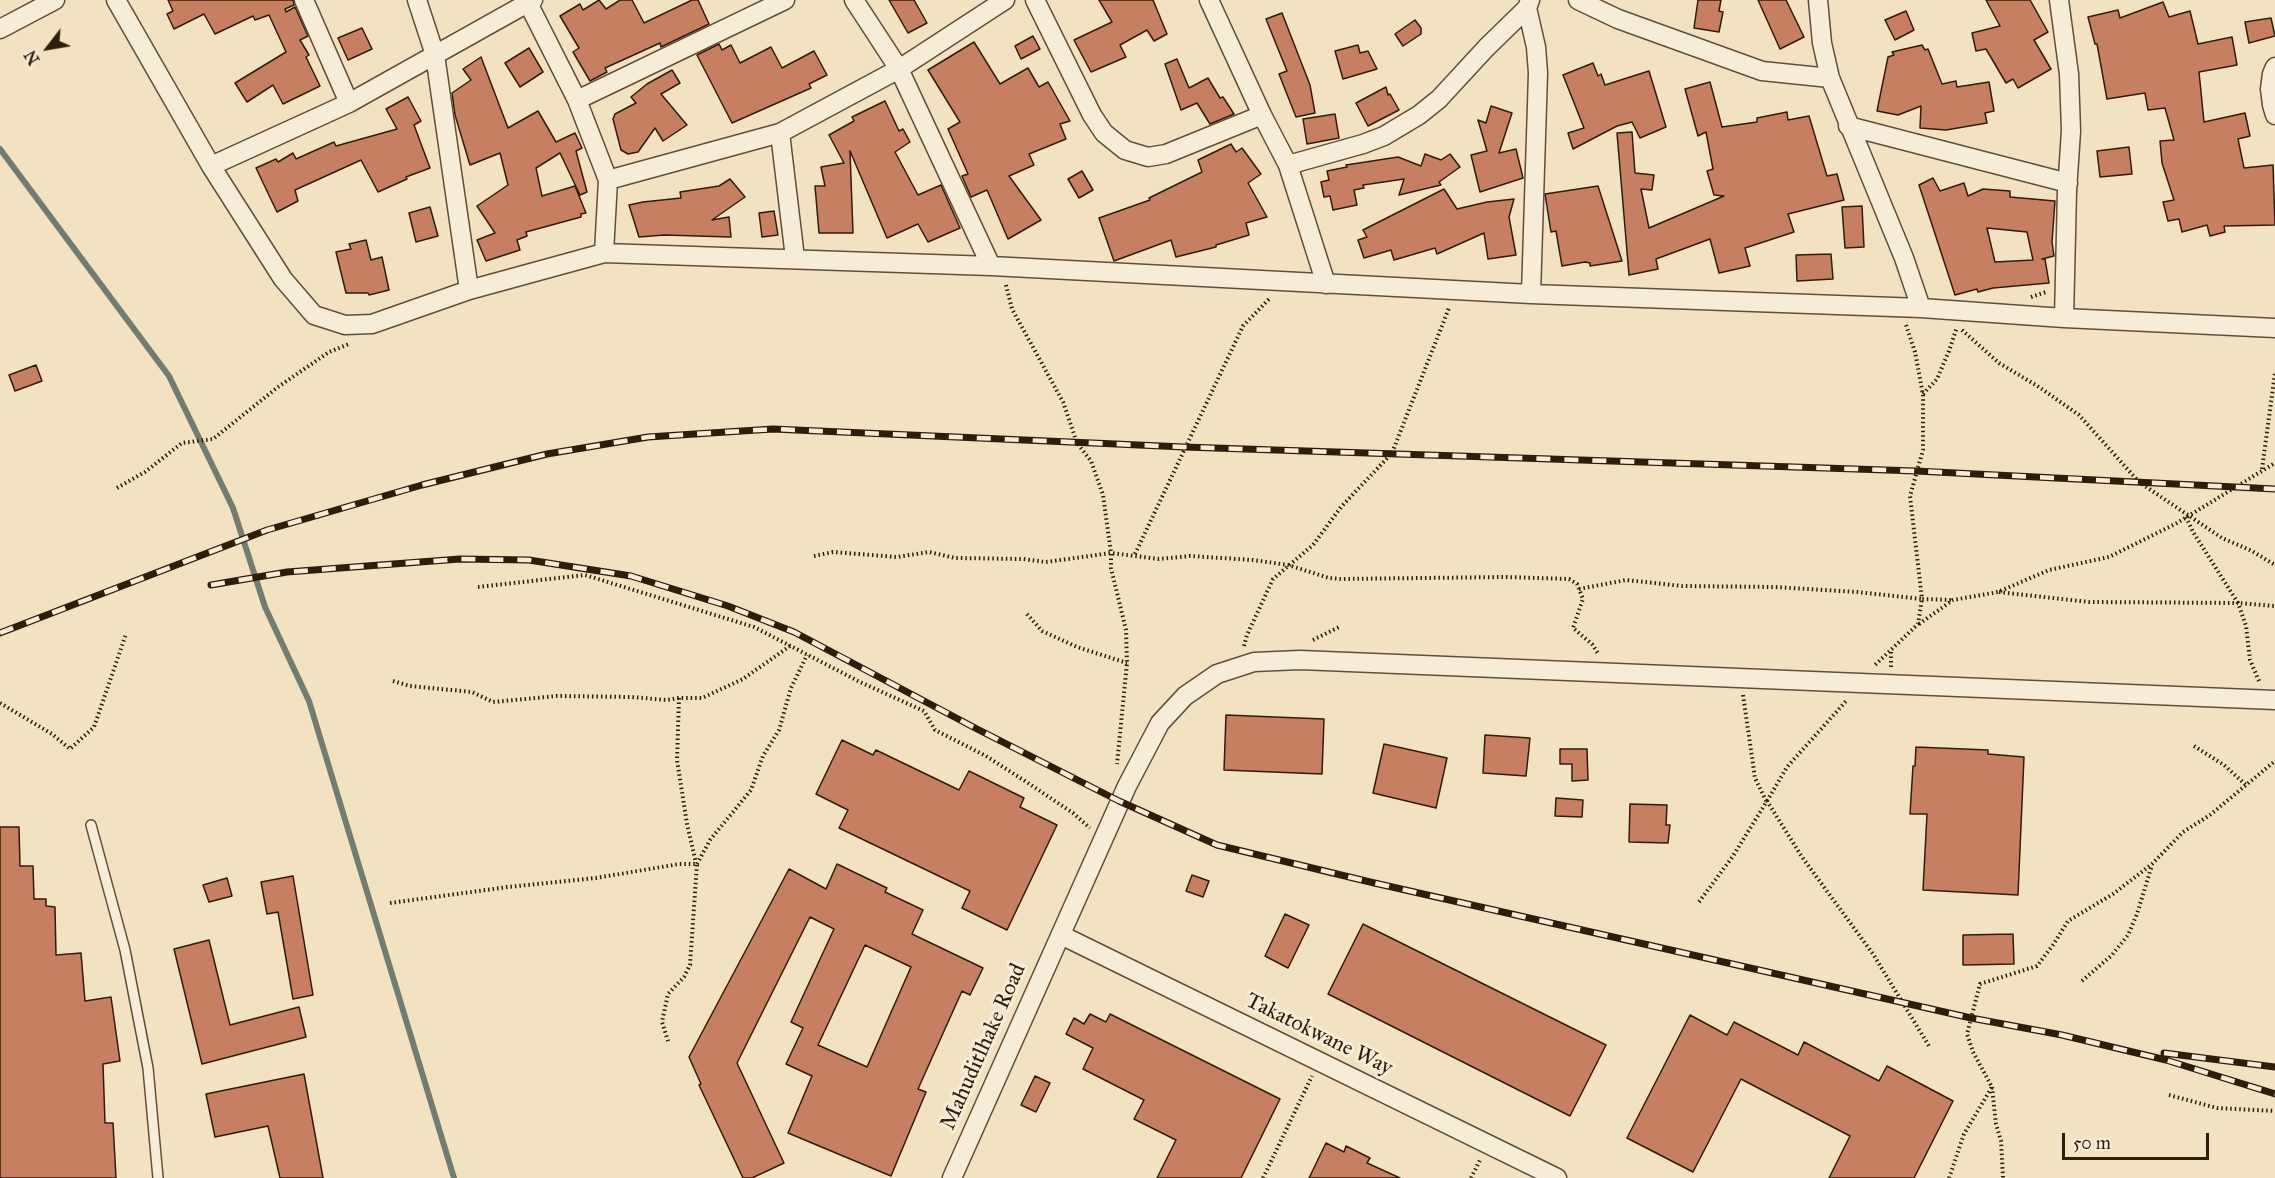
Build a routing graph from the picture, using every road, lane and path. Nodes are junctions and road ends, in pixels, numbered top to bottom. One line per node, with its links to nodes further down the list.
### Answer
1 (55, 0): 15 (street)
2 (116, 0): 27 (street)
3 (304, 0): 21 (street)
4 (417, 0): 16 (street)
5 (785, 0): 20 (street)
6 (854, 0): 18 (street)
7 (1005, 0): 18 (street)
8 (1035, 0): 22 (street)
9 (1209, 0): 22 (street)
10 (1578, 0): 19 (street)
11 (1818, 0): 19 (street)
12 (2058, 0): 29 (street)
13 (530, 2): 16 (street); 20 (street)
14 (1529, 4): 26 (street); 35 (street)
15 (0, 29)
16 (435, 55): 21 (street); 34 (street)
17 (2275, 67): 23 (street)
18 (899, 69): 25 (street); 32 (street)
19 (1830, 78): 24 (street)
20 (577, 100): 28 (street)
21 (348, 103): 27 (street)
22 (1262, 115): 26 (street)
23 (2275, 115)
24 (1848, 126): 29 (street); 38 (street)
25 (780, 133): 28 (street); 31 (street)
26 (1288, 165): 33 (street)
27 (211, 166): 34 (street)
28 (608, 180): 30 (street)
29 (2068, 183): 40 (street)
30 (604, 253): 31 (street); 34 (street)
31 (795, 258): 32 (street)
32 (997, 270): 33 (street); 51 (path)
33 (1326, 284): 35 (street)
34 (469, 290)
35 (1531, 294): 38 (street)
36 (1271, 297): 52 (path)
37 (1453, 298): 54 (path)
38 (1921, 308): 40 (street)
39 (1904, 318): 46 (path)
40 (2064, 318): 43 (street)
41 (1959, 321): 42 (path)
42 (1957, 327): 46 (path); 50 (path)
43 (2275, 328)
44 (358, 340): 49 (path)
45 (2275, 373): 48 (path)
46 (1923, 395): 59 (path)
47 (2275, 463): 48 (path)
48 (2262, 470): 50 (path)
49 (117, 488)
50 (2187, 516): 55 (path); 58 (path); 61 (path)
51 (1111, 553): 52 (path); 53 (path); 68 (path)
52 (1135, 555): 54 (path)
53 (814, 556)
54 (1288, 565): 57 (path); 69 (path)
55 (2275, 566)
56 (478, 587): 66 (path)
57 (1579, 589): 59 (path); 70 (path)
58 (1998, 592): 60 (path); 61 (path)
59 (1922, 599): 60 (path); 64 (path)
60 (1953, 600): 64 (path)
61 (2238, 603): 62 (path); 75 (path)
62 (2275, 606)
63 (1027, 614): 68 (path)
64 (1918, 624): 73 (path)
65 (126, 634): 76 (path)
66 (790, 646): 67 (path); 74 (path)
67 (807, 655): 84 (path); 86 (path)
68 (1127, 663): 79 (path)
69 (1238, 667): 70 (street, Mahuditlhake Road); 85 (street, Mahuditlhake Road)
70 (1608, 673): 71 (street, Mahuditlhake Road)
71 (1740, 678): 73 (street, Mahuditlhake Road); 81 (path)
72 (393, 681): 74 (path)
73 (1861, 683): 75 (street, Mahuditlhake Road); 81 (path)
74 (679, 698): 86 (path)
75 (2271, 700)
76 (0, 703)
77 (2194, 746): 80 (path)
78 (2275, 761): 80 (path)
79 (1116, 770)
80 (2246, 785): 87 (path)
81 (1767, 801): 88 (path); 93 (path)
82 (1094, 820): 84 (path)
83 (91, 825): 98 (lane)
84 (1090, 828): 85 (path)
85 (1103, 842): 90 (street, Mahuditlhake Road)
86 (697, 864): 89 (path); 92 (path)
87 (2152, 864): 91 (path); 95 (path)
88 (1699, 902)
89 (390, 903)
90 (1060, 935): 94 (street, Takatokwane Way); 99 (street, Mahuditlhake Road)
91 (2082, 981)
92 (669, 1044)
93 (1929, 1046)
94 (1319, 1061): 100 (path); 101 (street, Takatokwane Way)
95 (1992, 1087): 102 (path); 103 (path)
96 (2169, 1095): 97 (path)
97 (2275, 1111)
98 (158, 1178)
99 (952, 1178)
100 (1263, 1178)
101 (1557, 1178)
102 (1949, 1178)
103 (2003, 1178)

